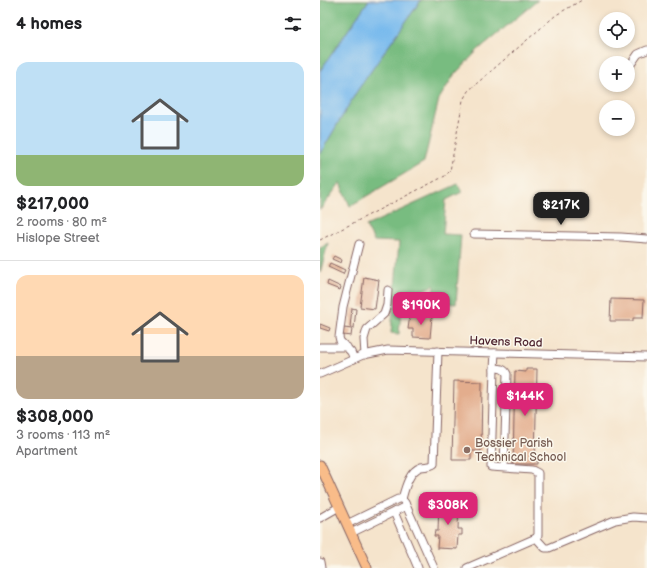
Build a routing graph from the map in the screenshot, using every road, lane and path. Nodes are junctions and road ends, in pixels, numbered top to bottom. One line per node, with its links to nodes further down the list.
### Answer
1 (582, 0): 6 (path)
2 (647, 50): 3 (street)
3 (635, 58)
4 (474, 234): 5 (street)
5 (647, 239)
6 (320, 240)
7 (359, 244): 10 (street)
8 (388, 290): 13 (street)
9 (320, 347): 10 (street)
10 (348, 347): 15 (street)
11 (438, 351): 12 (street, Havens Road); 13 (street, Havens Road); 20 (street)
12 (495, 353): 14 (street, Havens Road); 16 (street)
13 (365, 355): 15 (street, Havens Road)
14 (647, 357)
15 (354, 359): 17 (street, Havens Road)
16 (494, 369): 19 (street); 19 (street)
17 (320, 374)
18 (320, 465): 22 (main road)
19 (504, 467): 30 (street)
20 (403, 501): 21 (street); 24 (street); 33 (street)
21 (387, 505): 23 (street); 24 (street)
22 (339, 507): 25 (street); 28 (main road)
23 (377, 510): 26 (street); 28 (street)
24 (393, 513): 26 (street); 32 (street)
25 (320, 518)
26 (382, 518): 29 (street)
27 (647, 518): 30 (street)
28 (347, 524): 29 (main road)
29 (351, 533): 31 (main road)
30 (536, 538): 34 (street)
31 (367, 568)
32 (418, 568)
33 (434, 568)
34 (467, 568)

